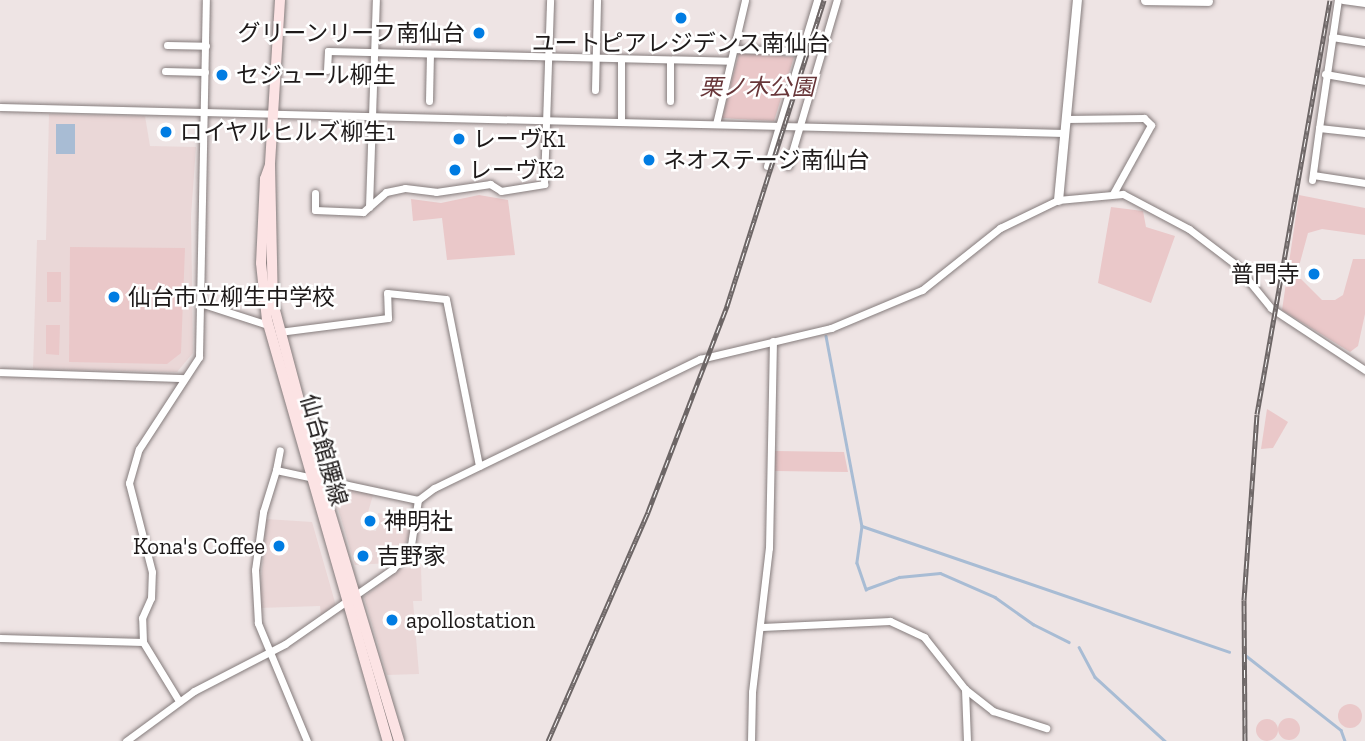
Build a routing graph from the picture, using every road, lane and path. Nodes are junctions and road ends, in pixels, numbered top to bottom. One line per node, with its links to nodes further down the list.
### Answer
1 (206, 0): 17 (street)
2 (280, 0): 37 (main road, 仙台館腰線)
3 (376, 0): 20 (street)
4 (550, 0): 22 (street)
5 (597, 0): 23 (street)
6 (745, 0): 18 (street)
7 (817, 0): 19 (street)
8 (837, 0): 44 (street)
9 (1077, 0): 39 (street)
10 (1145, 0): 12 (street)
11 (1341, 0): 13 (street); 14 (street)
12 (1210, 1)
13 (1365, 4)
14 (1332, 37): 15 (street); 30 (street)
15 (1365, 42)
16 (167, 45): 17 (street)
17 (206, 46): 29 (street)
18 (733, 49): 19 (street); 26 (street)
19 (803, 51): 43 (street)
20 (374, 52): 21 (street); 27 (street); 38 (street)
21 (430, 54): 22 (street); 33 (street)
22 (548, 57): 23 (street); 40 (street)
23 (596, 58): 24 (street); 32 (street)
24 (621, 59): 25 (street); 41 (street)
25 (670, 60): 26 (street); 34 (street)
26 (730, 61): 42 (street)
27 (327, 70)
28 (165, 71): 29 (street)
29 (205, 72): 36 (street)
30 (1325, 75): 31 (street); 45 (street)
31 (1365, 81)
32 (595, 90)
33 (429, 101)
34 (670, 101)
35 (0, 107): 36 (street)
36 (204, 113): 37 (street); 56 (street)
37 (273, 114): 38 (street); 48 (main road, 仙台館腰線)
38 (371, 116): 40 (street); 55 (street)
39 (1066, 118): 46 (street); 52 (street)
40 (545, 120): 41 (street); 55 (street)
41 (621, 121): 42 (street)
42 (716, 124): 43 (street)
43 (780, 126): 44 (street); 49 (street)
44 (800, 126): 46 (street); 50 (street)
45 (1319, 128): 47 (street); 51 (street)
46 (1064, 133): 54 (street)
47 (1365, 134)
48 (270, 164): 57 (main road, 仙台館腰線); 58 (main road, 仙台館腰線)
49 (767, 166)
50 (788, 166)
51 (1365, 183)
52 (1114, 192): 54 (street); 60 (street)
53 (315, 193): 55 (street)
54 (1058, 200): 59 (street)
55 (369, 207)
56 (203, 304): 57 (street); 62 (street)
57 (268, 325): 66 (main road, 仙台館腰線)
58 (279, 332): 64 (street); 66 (main road, 仙台館腰線)
59 (774, 341): 64 (street); 69 (street)
60 (1365, 370)
61 (0, 372): 62 (street)
62 (184, 378): 71 (street)
63 (280, 450): 65 (street)
64 (479, 466): 67 (street)
65 (276, 470): 66 (street); 72 (street)
66 (315, 478): 67 (street); 68 (main road, 仙台館腰線)
67 (418, 500): 68 (street)
68 (350, 601): 72 (street); 78 (main road, 仙台館腰線); 79 (main road, 仙台館腰線)
69 (762, 627): 73 (street); 80 (street)
70 (0, 638): 71 (street)
71 (143, 642): 74 (street)
72 (269, 653): 74 (street); 77 (street)
73 (965, 690): 75 (street); 81 (street)
74 (179, 701): 76 (street)
75 (1046, 728)
76 (126, 741)
77 (307, 741)
78 (388, 741)
79 (399, 741)
80 (751, 741)
81 (967, 741)

